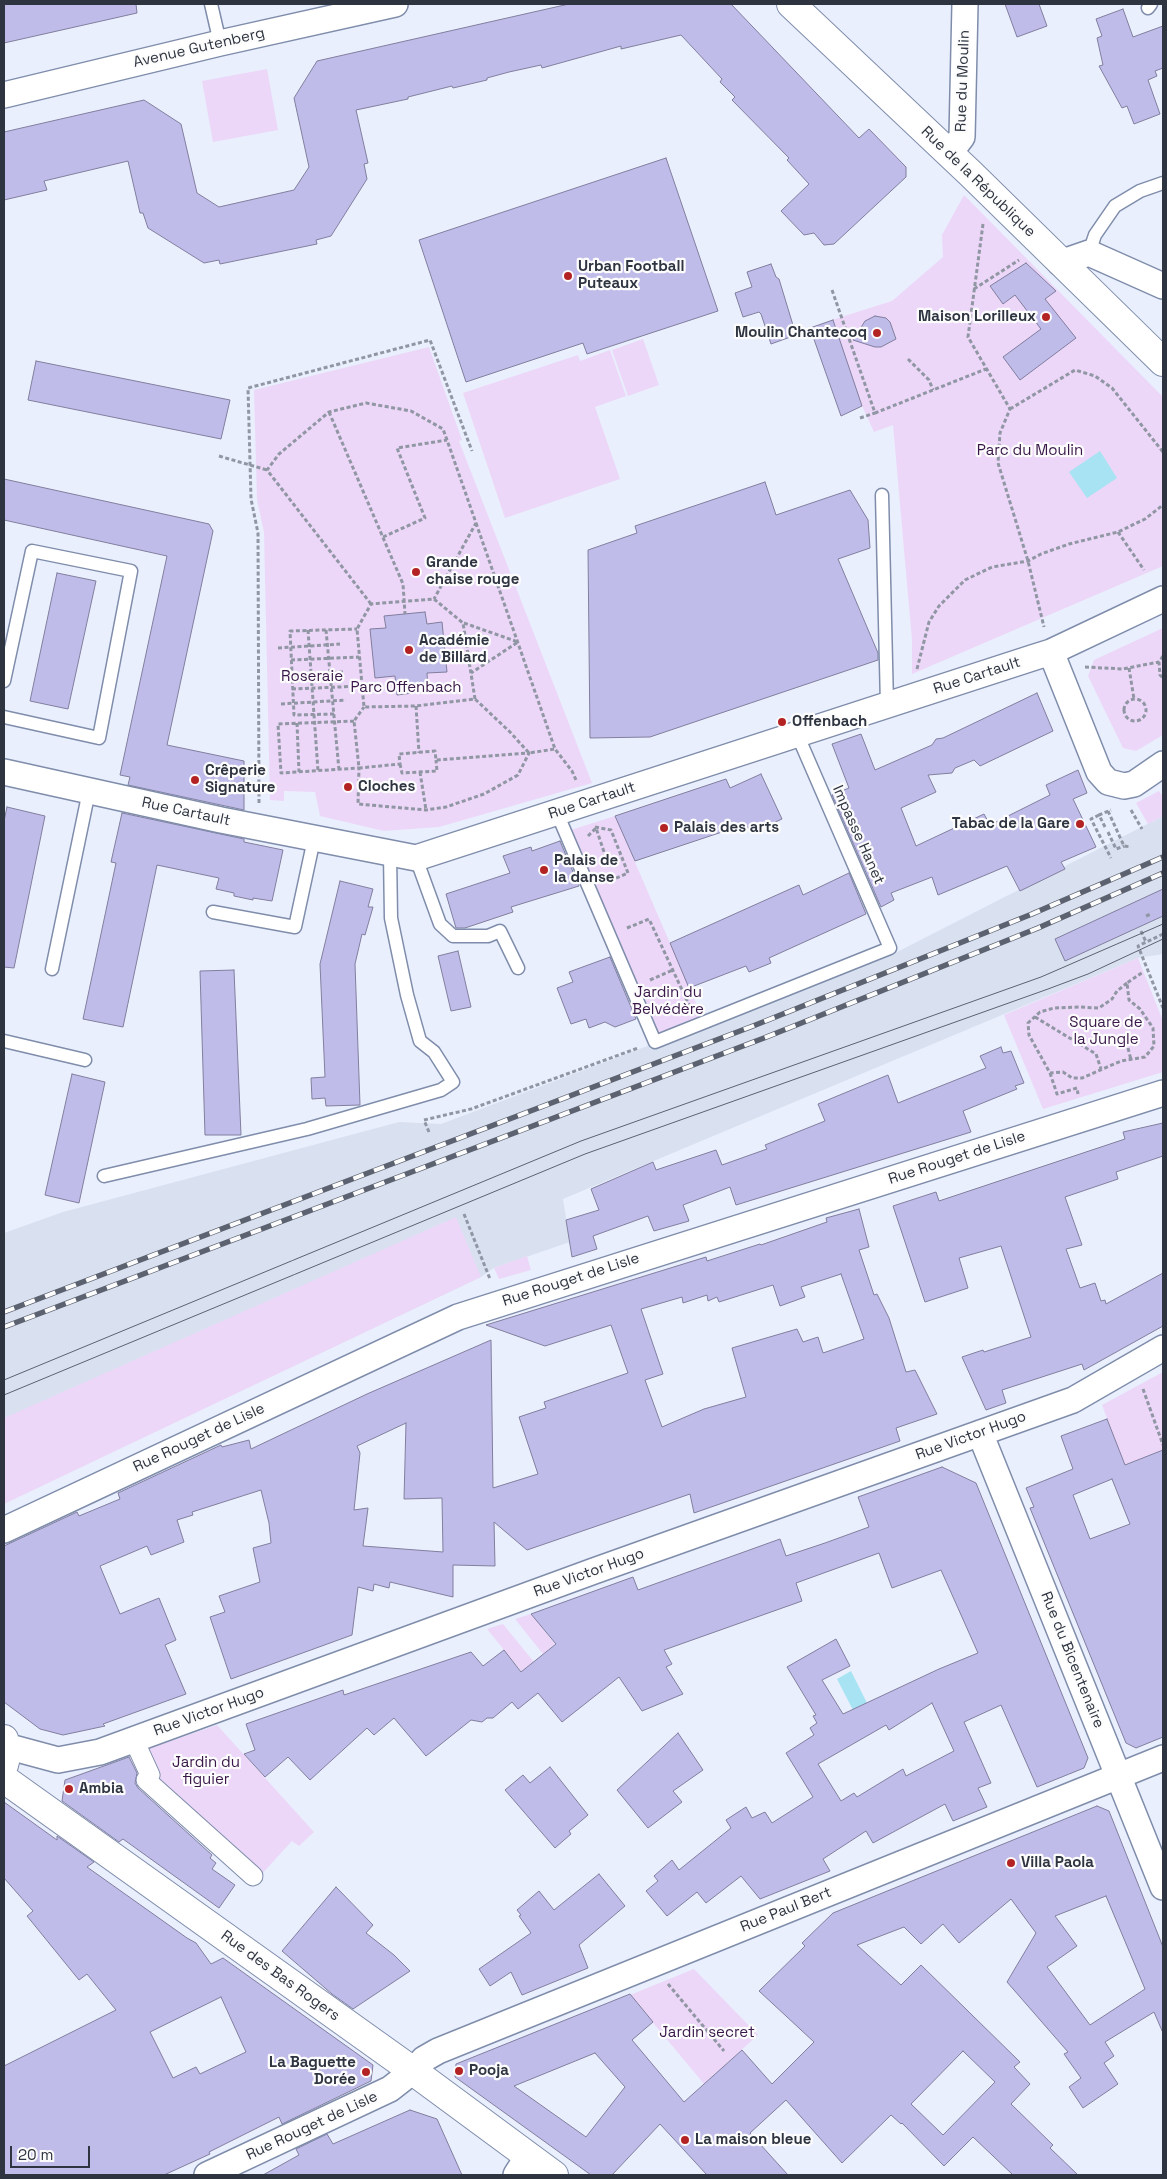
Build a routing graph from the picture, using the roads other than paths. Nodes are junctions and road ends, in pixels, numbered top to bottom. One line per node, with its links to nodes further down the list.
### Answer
1 (211, 4): 5 (lane)
2 (395, 4): 5 (street, Avenue Gutenberg)
3 (791, 4): 7 (street, Rue de la République)
4 (965, 4): 7 (street, Rue du Moulin)
5 (220, 43): 6 (street, Avenue Gutenberg)
6 (4, 95)
7 (949, 154): 10 (street, Rue de la République)
8 (1163, 183): 9 (lane)
9 (1089, 253): 10 (street); 11 (street)
10 (1060, 263): 12 (street, Rue de la République)
11 (1163, 286)
12 (1163, 362)
13 (882, 495): 17 (lane)
14 (1163, 599): 15 (street, Rue Cartault)
15 (1051, 652): 17 (street, Rue Cartault); 20 (street)
16 (4, 681): 18 (lane)
17 (898, 701): 19 (street, Rue Cartault)
18 (4, 717)
19 (797, 734): 23 (street, Rue Cartault); 23 (lane, Impasse Hanet)
20 (1163, 764)
21 (4, 772): 22 (street, Rue Cartault)
22 (89, 791): 24 (street, Rue Cartault); 29 (lane)
23 (557, 813): 26 (street, Rue Cartault)
24 (314, 839): 25 (street, Rue Cartault); 27 (lane)
25 (390, 853): 26 (street, Rue Cartault); 33 (lane)
26 (416, 858): 28 (lane)
27 (213, 912)
28 (518, 968)
29 (52, 969)
30 (4, 1041): 31 (lane)
31 (85, 1060)
32 (1163, 1093): 36 (street, Rue Rouget de Lisle)
33 (104, 1176)
34 (1163, 1348): 35 (street, Rue Victor Hugo)
35 (980, 1433): 37 (street, Rue Victor Hugo); 40 (street, Rue du Bicentenaire)
36 (4, 1530)
37 (134, 1740): 38 (street, Rue Victor Hugo); 42 (street)
38 (4, 1750)
39 (1163, 1758): 40 (street, Rue Paul Bert)
40 (1119, 1776): 43 (street, Rue du Bicentenaire); 44 (street, Rue Paul Bert)
41 (4, 1779): 44 (street, Rue des Bas Rogers)
42 (253, 1876)
43 (1163, 1887)
44 (413, 2071): 45 (street, Rue des Bas Rogers); 46 (street, Rue Rouget de Lisle)
45 (522, 2166): 47 (street, Rue des Bas Rogers)
46 (207, 2175)
47 (554, 2175)

